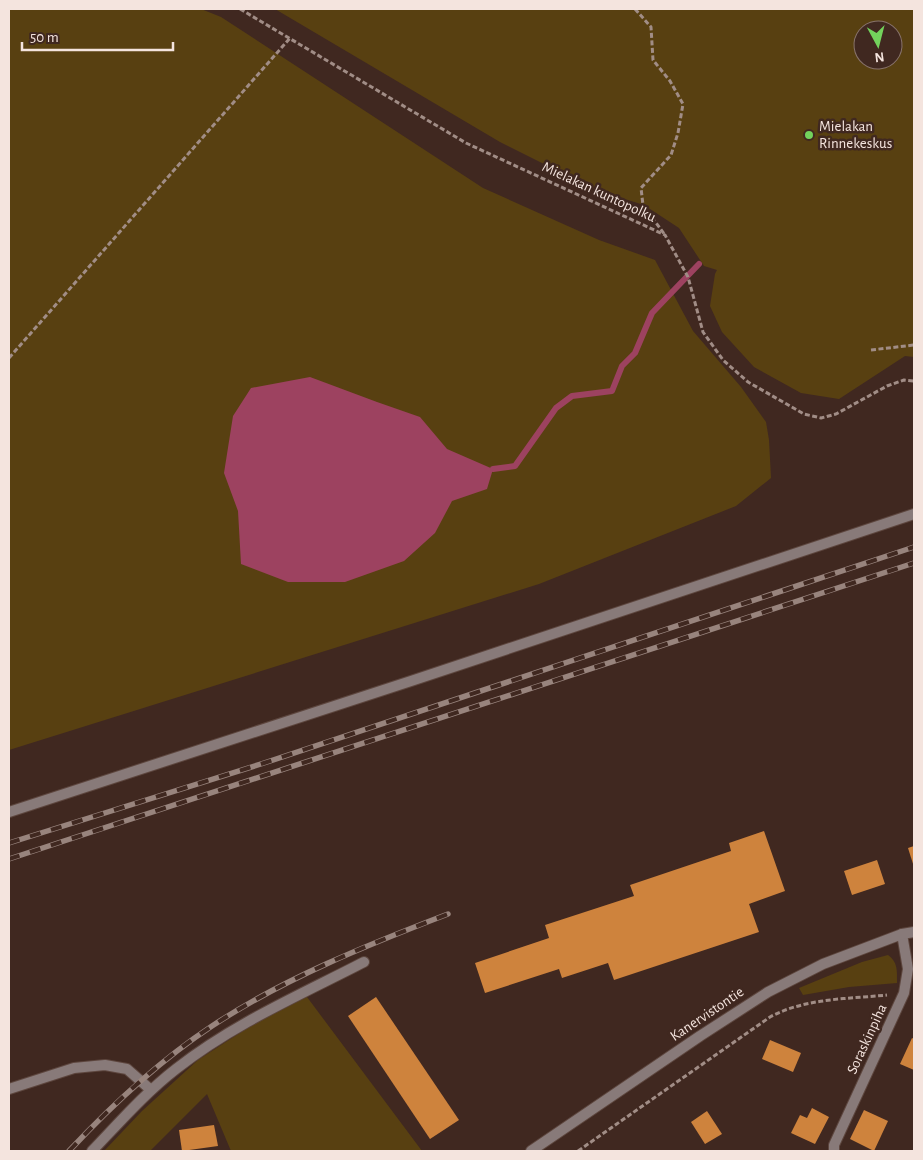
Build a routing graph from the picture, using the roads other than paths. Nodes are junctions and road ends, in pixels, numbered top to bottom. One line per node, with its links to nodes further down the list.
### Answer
1 (914, 514): 2 (street)
2 (9, 812)
3 (914, 932): 4 (street, Kanervistontie)
4 (902, 934): 9 (street, Kanervistontie); 10 (street, Soraskinpiha)
5 (364, 962): 7 (street)
6 (9, 1089): 7 (street)
7 (151, 1090): 8 (street)
8 (92, 1151)
9 (531, 1151)
10 (834, 1151)

